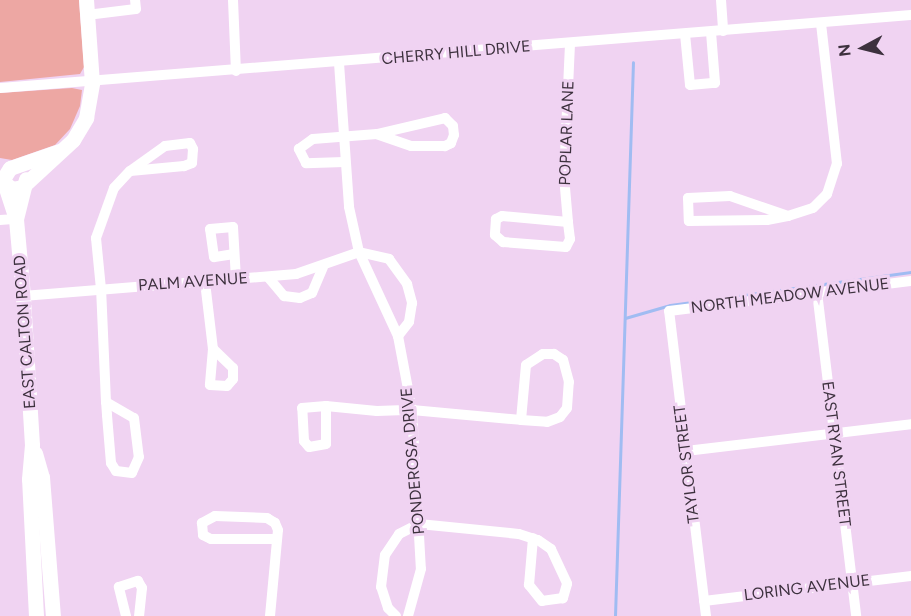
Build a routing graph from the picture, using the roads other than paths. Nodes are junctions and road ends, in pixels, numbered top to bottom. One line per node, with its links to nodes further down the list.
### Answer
1 (135, 0): 4 (street)
2 (233, 0): 12 (street)
3 (721, 0): 7 (street)
4 (86, 8): 13 (main road, EAST CALTON ROAD)
5 (911, 15): 6 (street, CHERRY HILL DRIVE)
6 (821, 23): 7 (street, CHERRY HILL DRIVE); 23 (street)
7 (723, 31): 8 (street, CHERRY HILL DRIVE)
8 (711, 32): 9 (street, CHERRY HILL DRIVE); 9 (street)
9 (685, 34): 10 (street, CHERRY HILL DRIVE)
10 (570, 44): 11 (street, CHERRY HILL DRIVE); 26 (street, POPLAR LANE)
11 (339, 63): 12 (street, CHERRY HILL DRIVE); 16 (street, PONDEROSA DRIVE)
12 (236, 71): 13 (street, CHERRY HILL DRIVE)
13 (92, 83): 14 (street, CHERRY HILL DRIVE); 17 (main road, EAST CALTON ROAD)
14 (0, 88)
15 (377, 134): 15 (street); 16 (street)
16 (343, 136): 18 (street, PONDEROSA DRIVE); 18 (street)
17 (59, 150): 19 (main road, EAST CALTON ROAD); 22 (main road, EAST CALTON ROAD)
18 (345, 162): 27 (street, PONDEROSA DRIVE)
19 (7, 165): 21 (main road); 22 (main road)
20 (130, 171): 20 (street); 34 (street)
21 (3, 181): 22 (main road); 24 (main road, EAST CALTON ROAD)
22 (26, 183): 24 (main road, EAST CALTON ROAD)
23 (788, 216): 23 (street)
24 (16, 219): 25 (street); 36 (main road, EAST CALTON ROAD)
25 (0, 220)
26 (568, 222): 26 (street, POPLAR LANE)
27 (359, 252): 29 (street, PALM AVENUE); 38 (street, PONDEROSA DRIVE); 38 (street)
28 (234, 254): 31 (street)
29 (323, 267): 30 (street, PALM AVENUE); 30 (street)
30 (268, 277): 31 (street, PALM AVENUE)
31 (236, 279): 33 (street, PALM AVENUE)
32 (911, 281): 35 (street, NORTH MEADOW AVENUE)
33 (205, 282): 34 (street, PALM AVENUE); 39 (street)
34 (101, 289): 36 (street, PALM AVENUE); 40 (street)
35 (816, 292): 37 (street, NORTH MEADOW AVENUE); 45 (street, EAST RYAN STREET)
36 (23, 296): 46 (main road, EAST CALTON ROAD)
37 (669, 312): 47 (street, TAYLOR STREET)
38 (398, 336): 42 (street, PONDEROSA DRIVE)
39 (213, 349)
40 (106, 402): 40 (street)
41 (326, 406): 42 (street)
42 (412, 410): 43 (street); 48 (street, PONDEROSA DRIVE)
43 (521, 420): 43 (street)
44 (911, 424): 45 (street)
45 (834, 433): 47 (street); 54 (street, EAST RYAN STREET)
46 (32, 445): 51 (main road, EAST CALTON ROAD); 52 (main road, EAST CALTON ROAD)
47 (686, 452): 55 (street, TAYLOR STREET)
48 (419, 524): 50 (street); 61 (street); 62 (street, PONDEROSA DRIVE)
49 (277, 538): 49 (street); 60 (street)
50 (533, 538): 50 (street)
51 (31, 552): 52 (main road); 56 (main road, EAST CALTON ROAD)
52 (47, 553): 57 (main road, EAST CALTON ROAD)
53 (911, 576): 54 (street, LORING AVENUE)
54 (852, 583): 55 (street, LORING AVENUE); 64 (street, EAST RYAN STREET)
55 (704, 601): 63 (street, TAYLOR STREET)
56 (36, 616)
57 (53, 616)
58 (126, 616): 59 (street)
59 (139, 616)
60 (270, 616)
61 (396, 616)
62 (408, 616)
63 (706, 616)
64 (856, 616)

